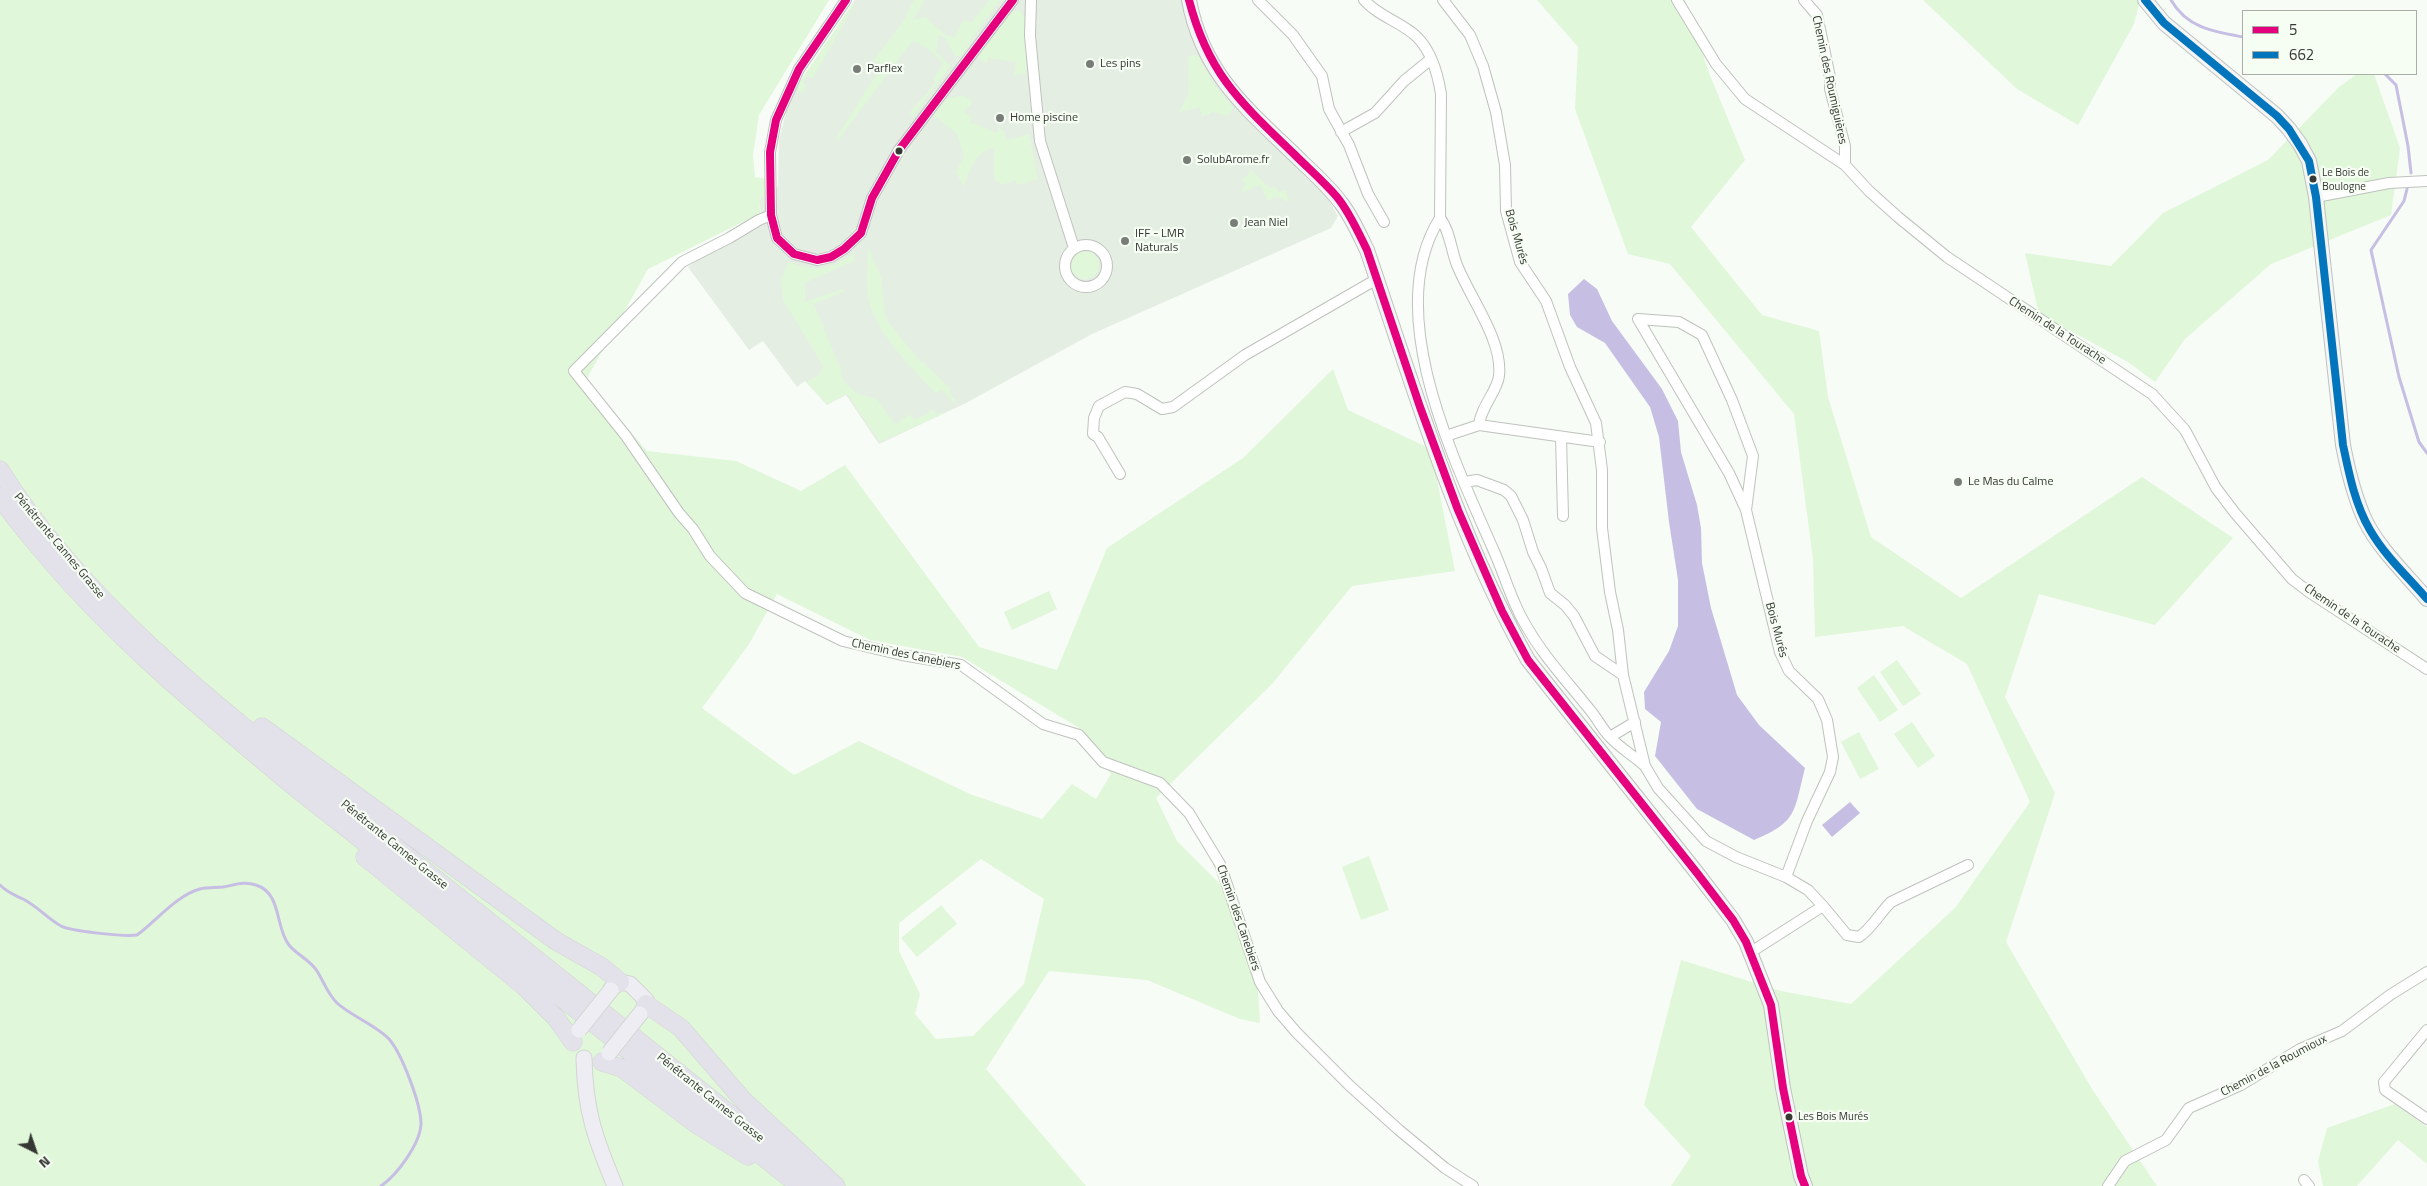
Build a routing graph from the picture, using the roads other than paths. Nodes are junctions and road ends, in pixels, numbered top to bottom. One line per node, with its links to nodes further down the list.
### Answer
1 (846, 0): 16 (street)
2 (1014, 0): 16 (street)
3 (1031, 0): 19 (street)
4 (1189, 0): 20 (street)
5 (1258, 0): 12 (street)
6 (1364, 0): 11 (street, Bois Murés)
7 (1443, 0): 24 (street, Bois Murés)
8 (1677, 0): 13 (street, Chemin de la Tourache)
9 (1804, 0): 13 (street, Chemin des Roumiguières)
10 (2145, 0): 15 (street)
11 (1431, 59): 12 (street); 17 (street, Bois Murés)
12 (1342, 132): 18 (street)
13 (1845, 165): 32 (street, Chemin de la Tourache)
14 (2427, 180): 15 (street)
15 (2316, 197): 31 (street)
16 (771, 215): 55 (street, Chemin des Canebiers)
17 (1440, 218): 21 (street, Bois Murés); 22 (street, Bois Murés)
18 (1384, 222)
19 (1074, 248): 19 (street)
20 (1377, 279): 26 (street); 42 (street)
21 (1478, 425): 22 (street); 23 (street)
22 (1446, 436): 27 (street, Bois Murés)
23 (1561, 437): 24 (street); 30 (street)
24 (1600, 442): 33 (street, Bois Murés)
25 (0, 470): 34 (highway, Pénétrante Cannes Grasse)
26 (1120, 474)
27 (1464, 482): 33 (street); 36 (street, Bois Murés)
28 (0, 497): 38 (highway, Pénétrante Cannes Grasse)
29 (1746, 510): 29 (street, Bois Murés); 40 (street, Bois Murés)
30 (1563, 516)
31 (2427, 599)
32 (2427, 669)
33 (1623, 675): 35 (street, Bois Murés)
34 (220, 705): 44 (highway); 53 (highway, Pénétrante Cannes Grasse)
35 (1634, 722): 36 (street); 37 (street, Bois Murés)
36 (1610, 738): 37 (street, Bois Murés)
37 (1645, 766): 40 (street, Bois Murés)
38 (291, 784): 47 (highway); 51 (highway, Pénétrante Cannes Grasse)
39 (1968, 865): 41 (street, Bois Murés)
40 (1786, 877): 41 (street, Bois Murés)
41 (1823, 906): 42 (street)
42 (1751, 952): 56 (street)
43 (2427, 972): 57 (street, Chemin de la Roumioux)
44 (615, 986): 45 (main road); 47 (main road, bridge)
45 (643, 1009): 49 (main road, bridge); 54 (highway)
46 (2427, 1030): 50 (street)
47 (576, 1036): 48 (main road)
48 (584, 1058): 49 (main road); 52 (main road)
49 (605, 1058): 51 (highway)
50 (2427, 1118)
51 (798, 1185)
52 (615, 1186)
53 (820, 1186)
54 (836, 1186)
55 (1473, 1186)
56 (1805, 1186)
57 (2108, 1186)

